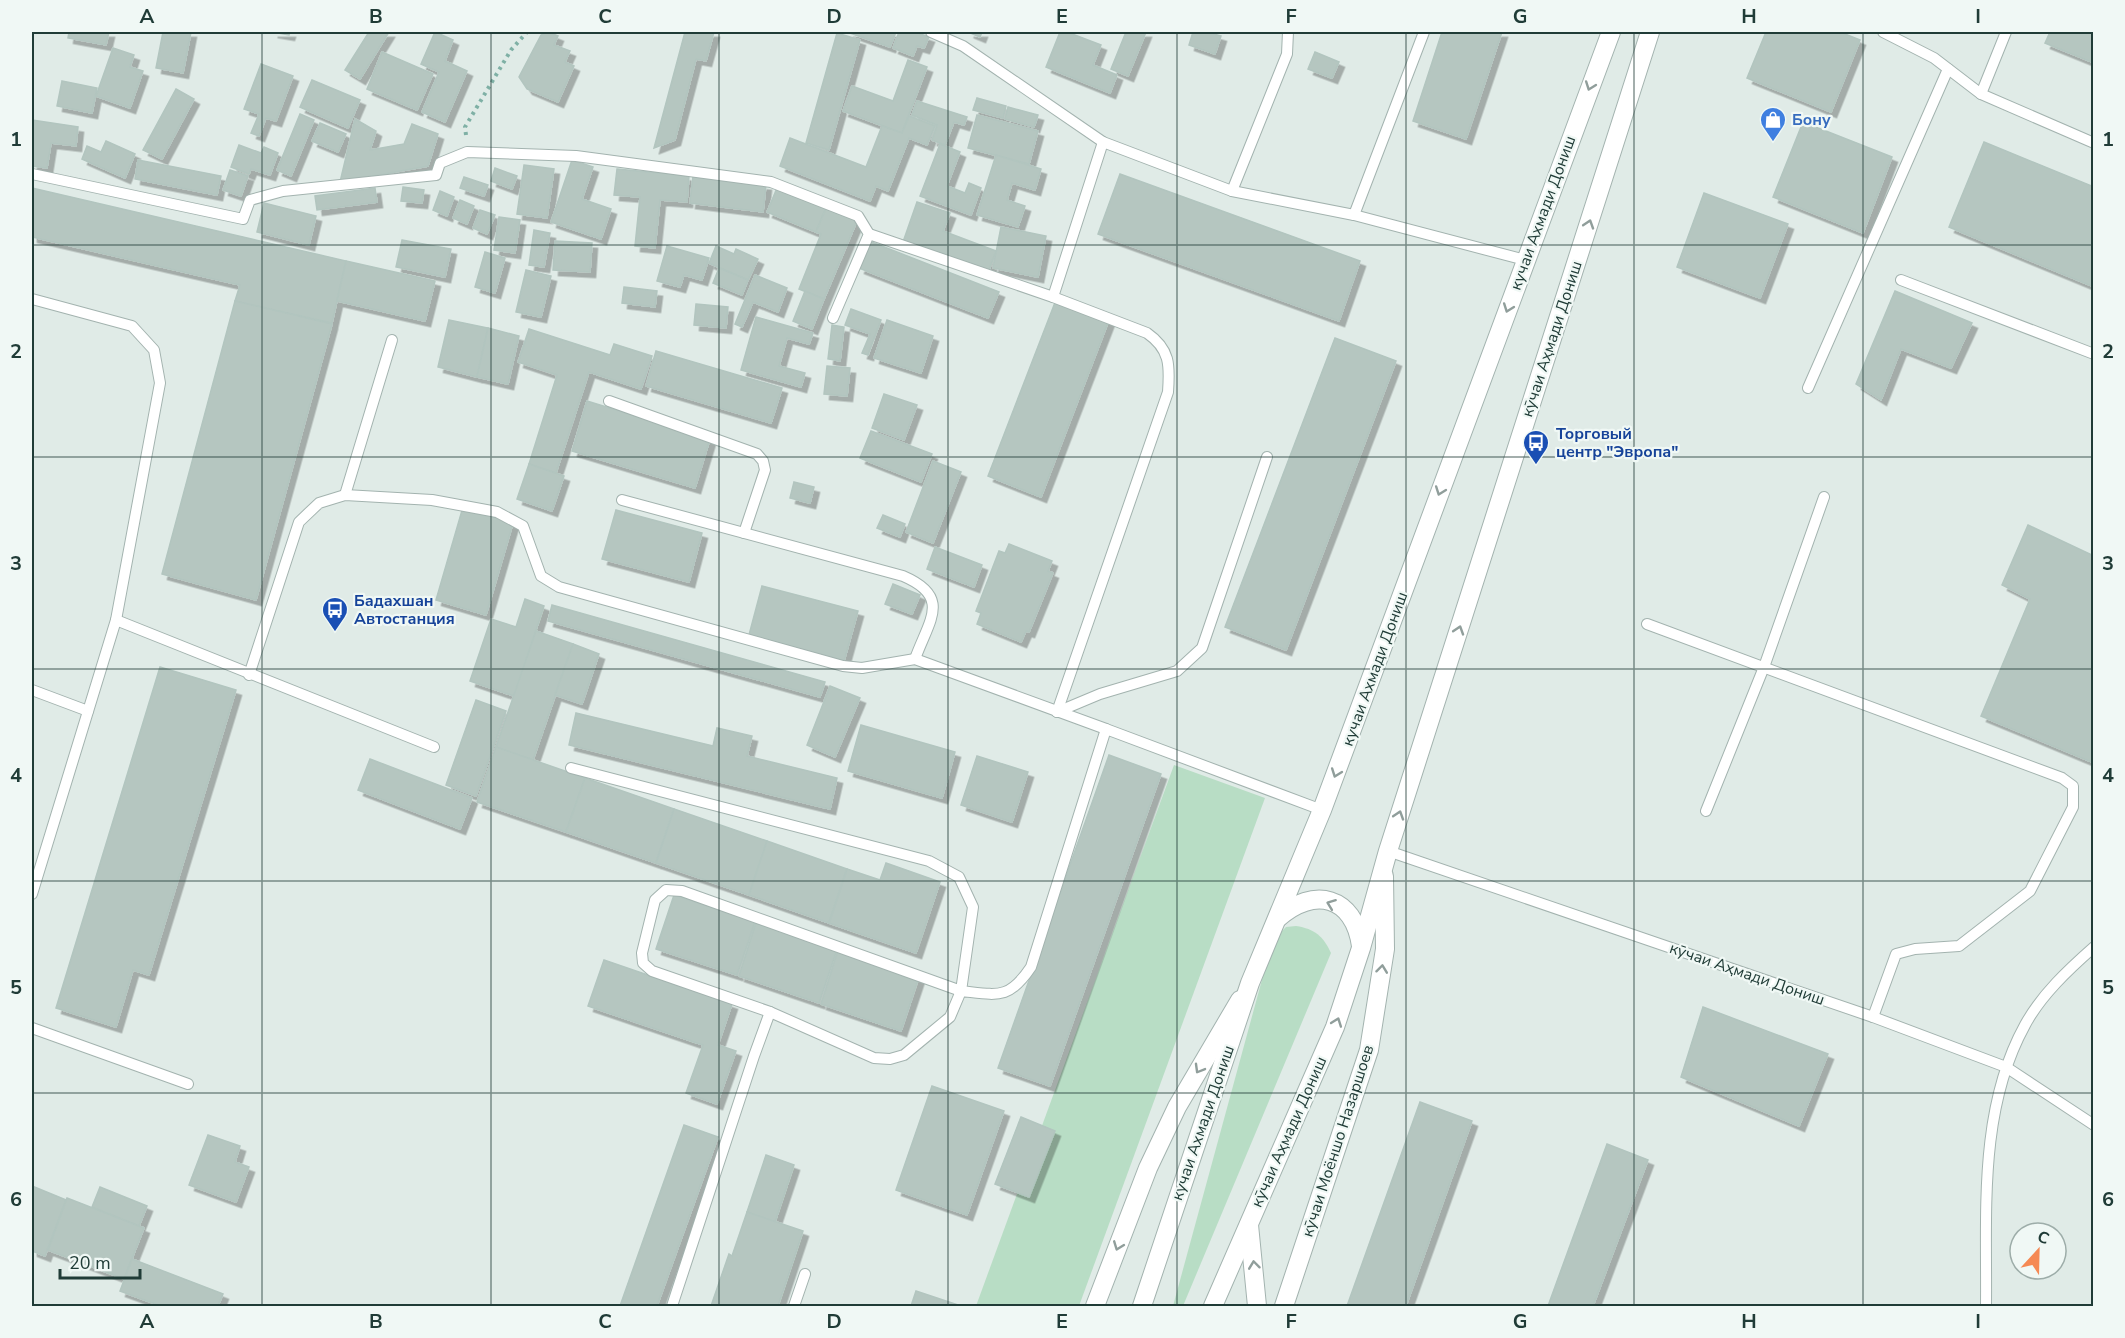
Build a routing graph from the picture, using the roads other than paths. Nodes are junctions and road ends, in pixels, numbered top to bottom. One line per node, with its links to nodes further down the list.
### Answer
1 (931, 32): 10 (lane)
2 (1288, 32): 13 (lane)
3 (1424, 32): 14 (lane)
4 (1611, 32): 16 (street, кучаи Ахмади Дониш, one-way to 16)
5 (1650, 32): 43 (street, кӯчаи Аҳмади Дониш, one-way to 5)
6 (1883, 32): 8 (lane)
7 (2006, 32): 9 (lane)
8 (1948, 69): 9 (lane); 23 (lane)
9 (1981, 94): 11 (lane)
10 (1103, 142): 13 (lane); 18 (lane)
11 (2094, 143)
12 (32, 174): 15 (lane)
13 (1232, 191): 14 (lane)
14 (1354, 215): 16 (lane)
15 (869, 234): 18 (lane); 20 (lane)
16 (1526, 260): 41 (street, кучаи Ахмади Дониш, one-way to 41)
17 (1901, 280): 22 (lane)
18 (1053, 297): 37 (lane)
19 (32, 299): 30 (lane)
20 (833, 318)
21 (392, 340): 26 (lane)
22 (2094, 354)
23 (1808, 388)
24 (609, 401): 29 (lane)
25 (1267, 457): 37 (lane)
26 (345, 495): 32 (lane); 34 (lane)
27 (1824, 497): 33 (lane)
28 (622, 500): 29 (lane)
29 (744, 533): 32 (lane)
30 (116, 620): 34 (lane); 36 (lane)
31 (1647, 624): 33 (lane)
32 (915, 659): 37 (lane)
33 (1764, 667): 42 (lane); 51 (lane)
34 (249, 675): 39 (lane)
35 (32, 690): 36 (lane)
36 (88, 711): 44 (lane)
37 (1057, 712): 38 (lane)
38 (1107, 729): 41 (lane); 49 (lane)
39 (434, 747)
40 (571, 768): 49 (lane)
41 (1322, 810): 45 (street, кучаи Ахмади Дониш)
42 (1706, 811)
43 (1386, 859): 47 (street, кӯчаи Аҳмади Дониш); 51 (lane, кӯчаи Аҳмади Дониш); 64 (street, кӯчаи Моёншо Назаршоев, one-way to 43)
44 (32, 894)
45 (1278, 918): 47 (street, one-way to 45); 48 (street, кучаи Ахмади Дониш)
46 (2094, 946): 53 (lane)
47 (1361, 948): 56 (street, кӯчаи Аҳмади Дониш, one-way to 47)
48 (1250, 983): 60 (street, one-way to 60); 61 (street, кучаи Ахмади Дониш)
49 (961, 991): 50 (lane); 50 (lane)
50 (770, 1012): 58 (lane)
51 (1873, 1017): 53 (lane, кӯчаи Аҳмади Дониш)
52 (32, 1028): 54 (lane)
53 (2006, 1067): 55 (lane, кӯчаи Аҳмади Дониш); 65 (lane)
54 (188, 1084)
55 (2094, 1125)
56 (1249, 1224): 62 (street, кӯчаи Аҳмади Дониш); 63 (street, one-way to 56)
57 (805, 1274): 59 (lane)
58 (672, 1306)
59 (794, 1306)
60 (1095, 1306)
61 (1142, 1306)
62 (1213, 1306)
63 (1257, 1306)
64 (1284, 1306)
65 (1986, 1306)

